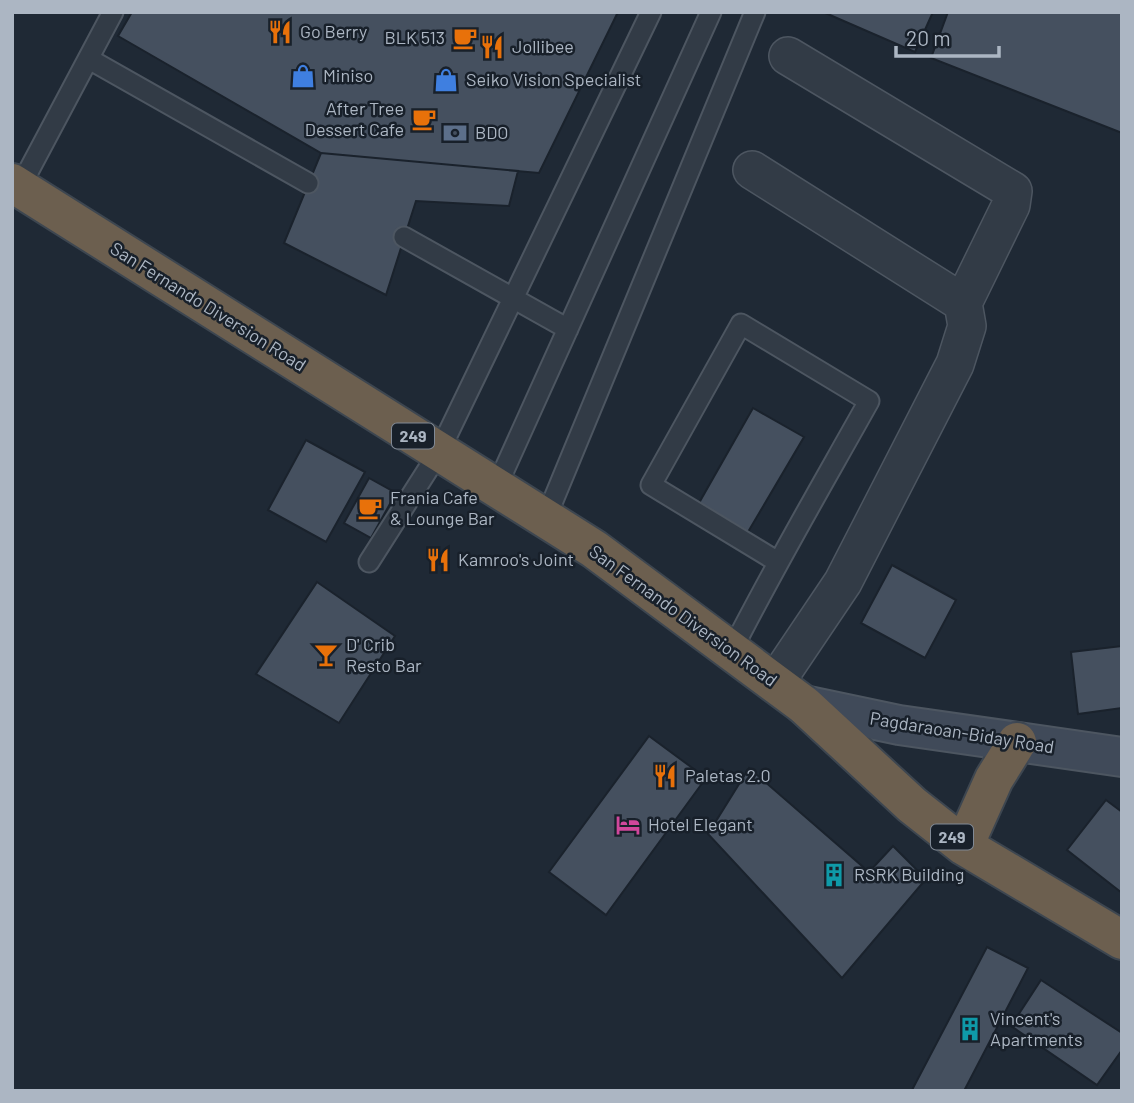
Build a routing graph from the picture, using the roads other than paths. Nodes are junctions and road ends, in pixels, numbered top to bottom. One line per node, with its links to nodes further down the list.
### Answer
1 (113, 12): 6 (lane)
2 (651, 12): 11 (lane)
3 (711, 12): 13 (lane)
4 (755, 12): 16 (lane)
5 (788, 56): 12 (street)
6 (89, 59): 8 (lane); 9 (lane)
7 (752, 170): 12 (street)
8 (309, 183)
9 (16, 185): 14 (highway, San Fernando Diversion Road / 249)
10 (404, 237): 11 (lane)
11 (513, 298): 13 (lane); 14 (lane)
12 (963, 303): 20 (street)
13 (568, 329): 15 (lane)
14 (439, 452): 15 (highway, San Fernando Diversion Road / 249); 17 (lane)
15 (496, 488): 16 (highway, San Fernando Diversion Road / 249)
16 (545, 520): 19 (highway, San Fernando Diversion Road / 249)
17 (369, 562)
18 (778, 562): 18 (lane); 19 (lane)
19 (731, 652): 20 (highway, San Fernando Diversion Road / 249)
20 (789, 694): 21 (main road, Pagdaraoan-Biday Road / 249); 23 (highway, San Fernando Diversion Road / 249)
21 (1017, 742): 22 (main road, Pagdaraoan-Biday Road / 249); 23 (highway)
22 (1122, 757)
23 (964, 846): 24 (highway, San Fernando Diversion Road / 249)
24 (1122, 940)

